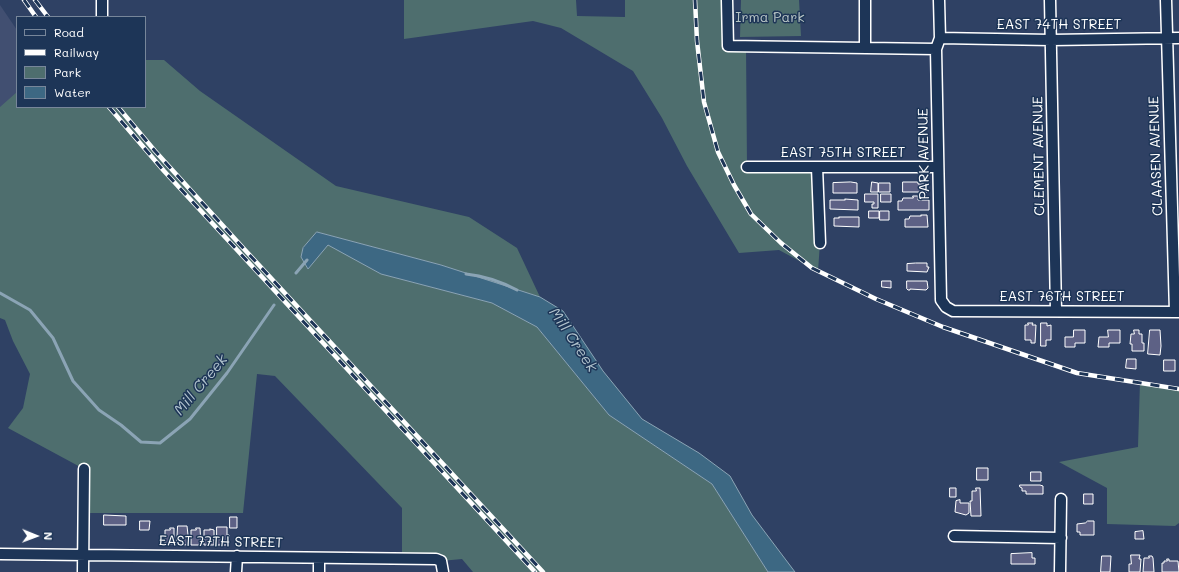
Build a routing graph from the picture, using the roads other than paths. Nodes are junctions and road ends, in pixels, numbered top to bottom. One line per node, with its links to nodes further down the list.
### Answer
1 (102, 0): 7 (street)
2 (727, 0): 12 (street)
3 (864, 0): 12 (street)
4 (939, 0): 8 (street, PARK AVENUE)
5 (1050, 0): 11 (street, CLEMENT AVENUE)
6 (1166, 0): 9 (street, CLAASEN AVENUE)
7 (102, 16)
8 (940, 38): 11 (street, EAST 74TH STREET); 13 (street, PARK AVENUE)
9 (1167, 38): 10 (street, EAST 74TH STREET); 11 (street, EAST 74TH STREET); 20 (street, CLAASEN AVENUE)
10 (1179, 38)
11 (1051, 40): 19 (street, CLEMENT AVENUE)
12 (865, 47): 13 (street)
13 (936, 49): 16 (street, PARK AVENUE)
14 (747, 167): 15 (street, EAST 75TH STREET)
15 (817, 167): 16 (street, EAST 75TH STREET); 17 (street)
16 (938, 168): 18 (street, PARK AVENUE)
17 (820, 243)
18 (946, 307): 19 (street, EAST 76TH STREET)
19 (1056, 311): 20 (street, EAST 76TH STREET)
20 (1177, 312)
21 (84, 469): 26 (street)
22 (1061, 499): 24 (street)
23 (954, 536): 24 (street)
24 (1061, 538): 33 (street)
25 (0, 554): 26 (street, EAST 77TH STREET)
26 (83, 554): 27 (street, EAST 77TH STREET); 29 (street)
27 (236, 556): 28 (street, EAST 77TH STREET); 30 (street)
28 (319, 558): 31 (street); 32 (street, EAST 77TH STREET)
29 (83, 572)
30 (236, 572)
31 (319, 572)
32 (443, 572)
33 (1060, 572)

